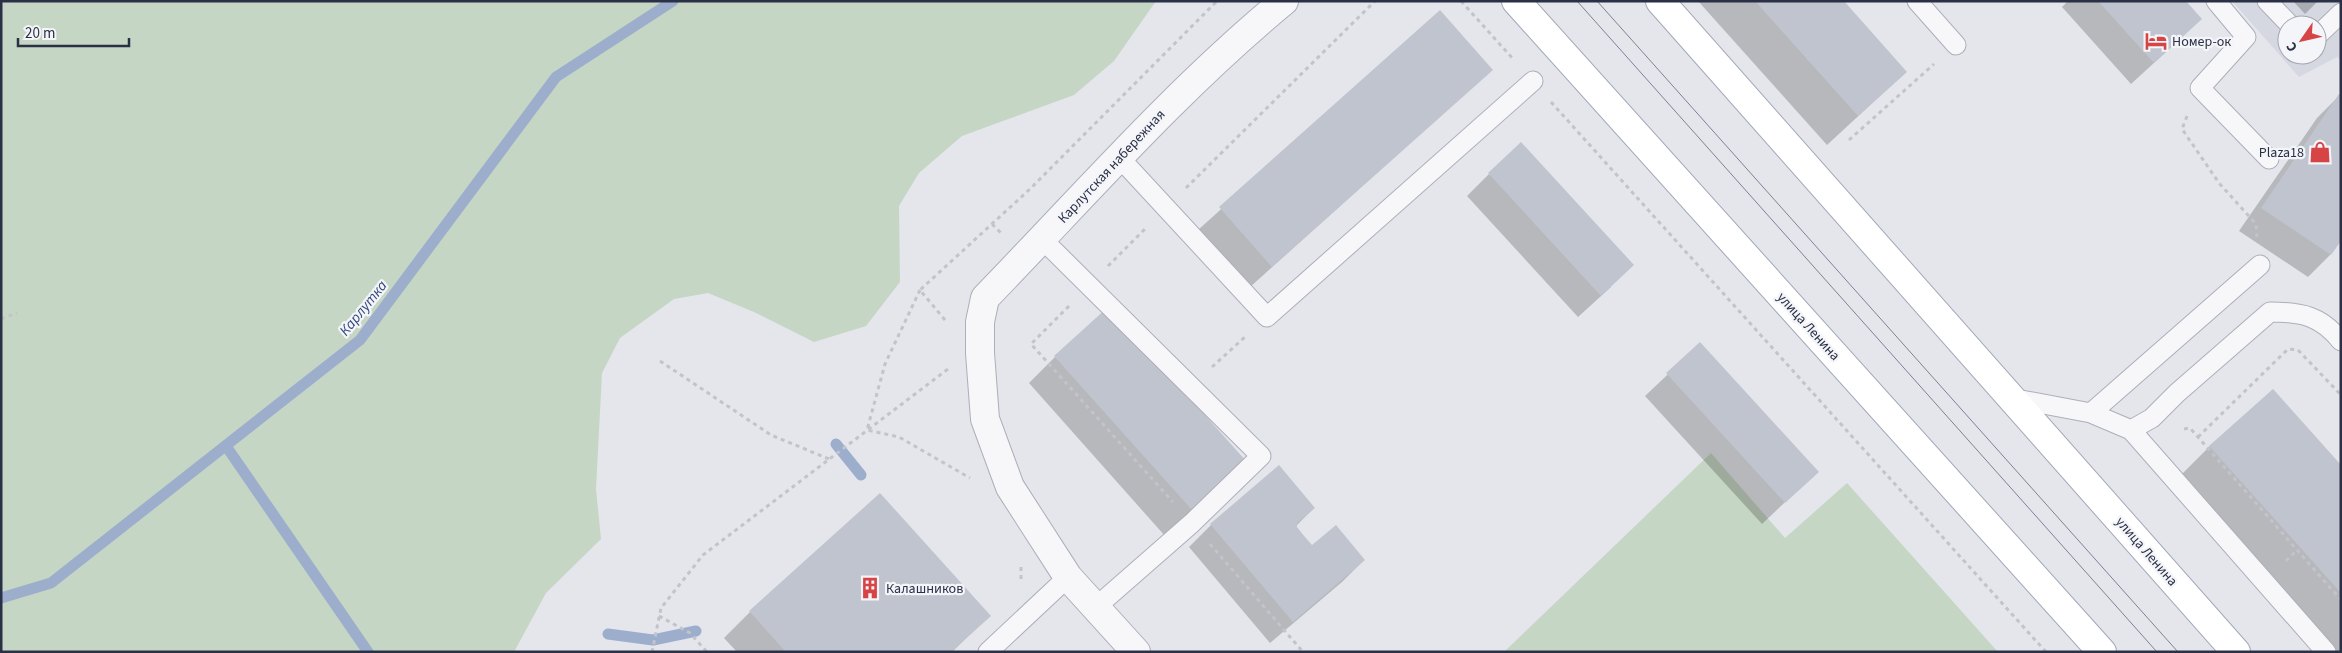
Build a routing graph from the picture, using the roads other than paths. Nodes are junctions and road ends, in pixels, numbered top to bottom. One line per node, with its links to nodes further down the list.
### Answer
1 (1284, 1): 12 (street, Карлутская набережная)
2 (1516, 1): 24 (main road, улица Ленина)
3 (1660, 1): 17 (main road, улица Ленина)
4 (1917, 1): 10 (lane)
5 (2216, 1): 13 (lane)
6 (2267, 1): 8 (lane)
7 (2341, 14): 9 (lane)
8 (2280, 15)
9 (2327, 27)
10 (1956, 45)
11 (1533, 81): 12 (lane)
12 (1118, 156): 14 (street, Карлутская набережная)
13 (2269, 159)
14 (1042, 240): 20 (street, Карлутская набережная); 21 (lane)
15 (2260, 265): 18 (lane)
16 (2341, 341): 19 (lane)
17 (2011, 398): 18 (lane); 25 (main road, улица Ленина)
18 (2092, 414): 19 (lane)
19 (2131, 430): 26 (lane)
20 (1068, 577): 21 (street, Карлутская набережная); 22 (lane)
21 (1096, 608): 23 (street, Карлутская набережная)
22 (988, 652)
23 (1136, 652)
24 (2102, 652)
25 (2236, 652)
26 (2326, 652)

